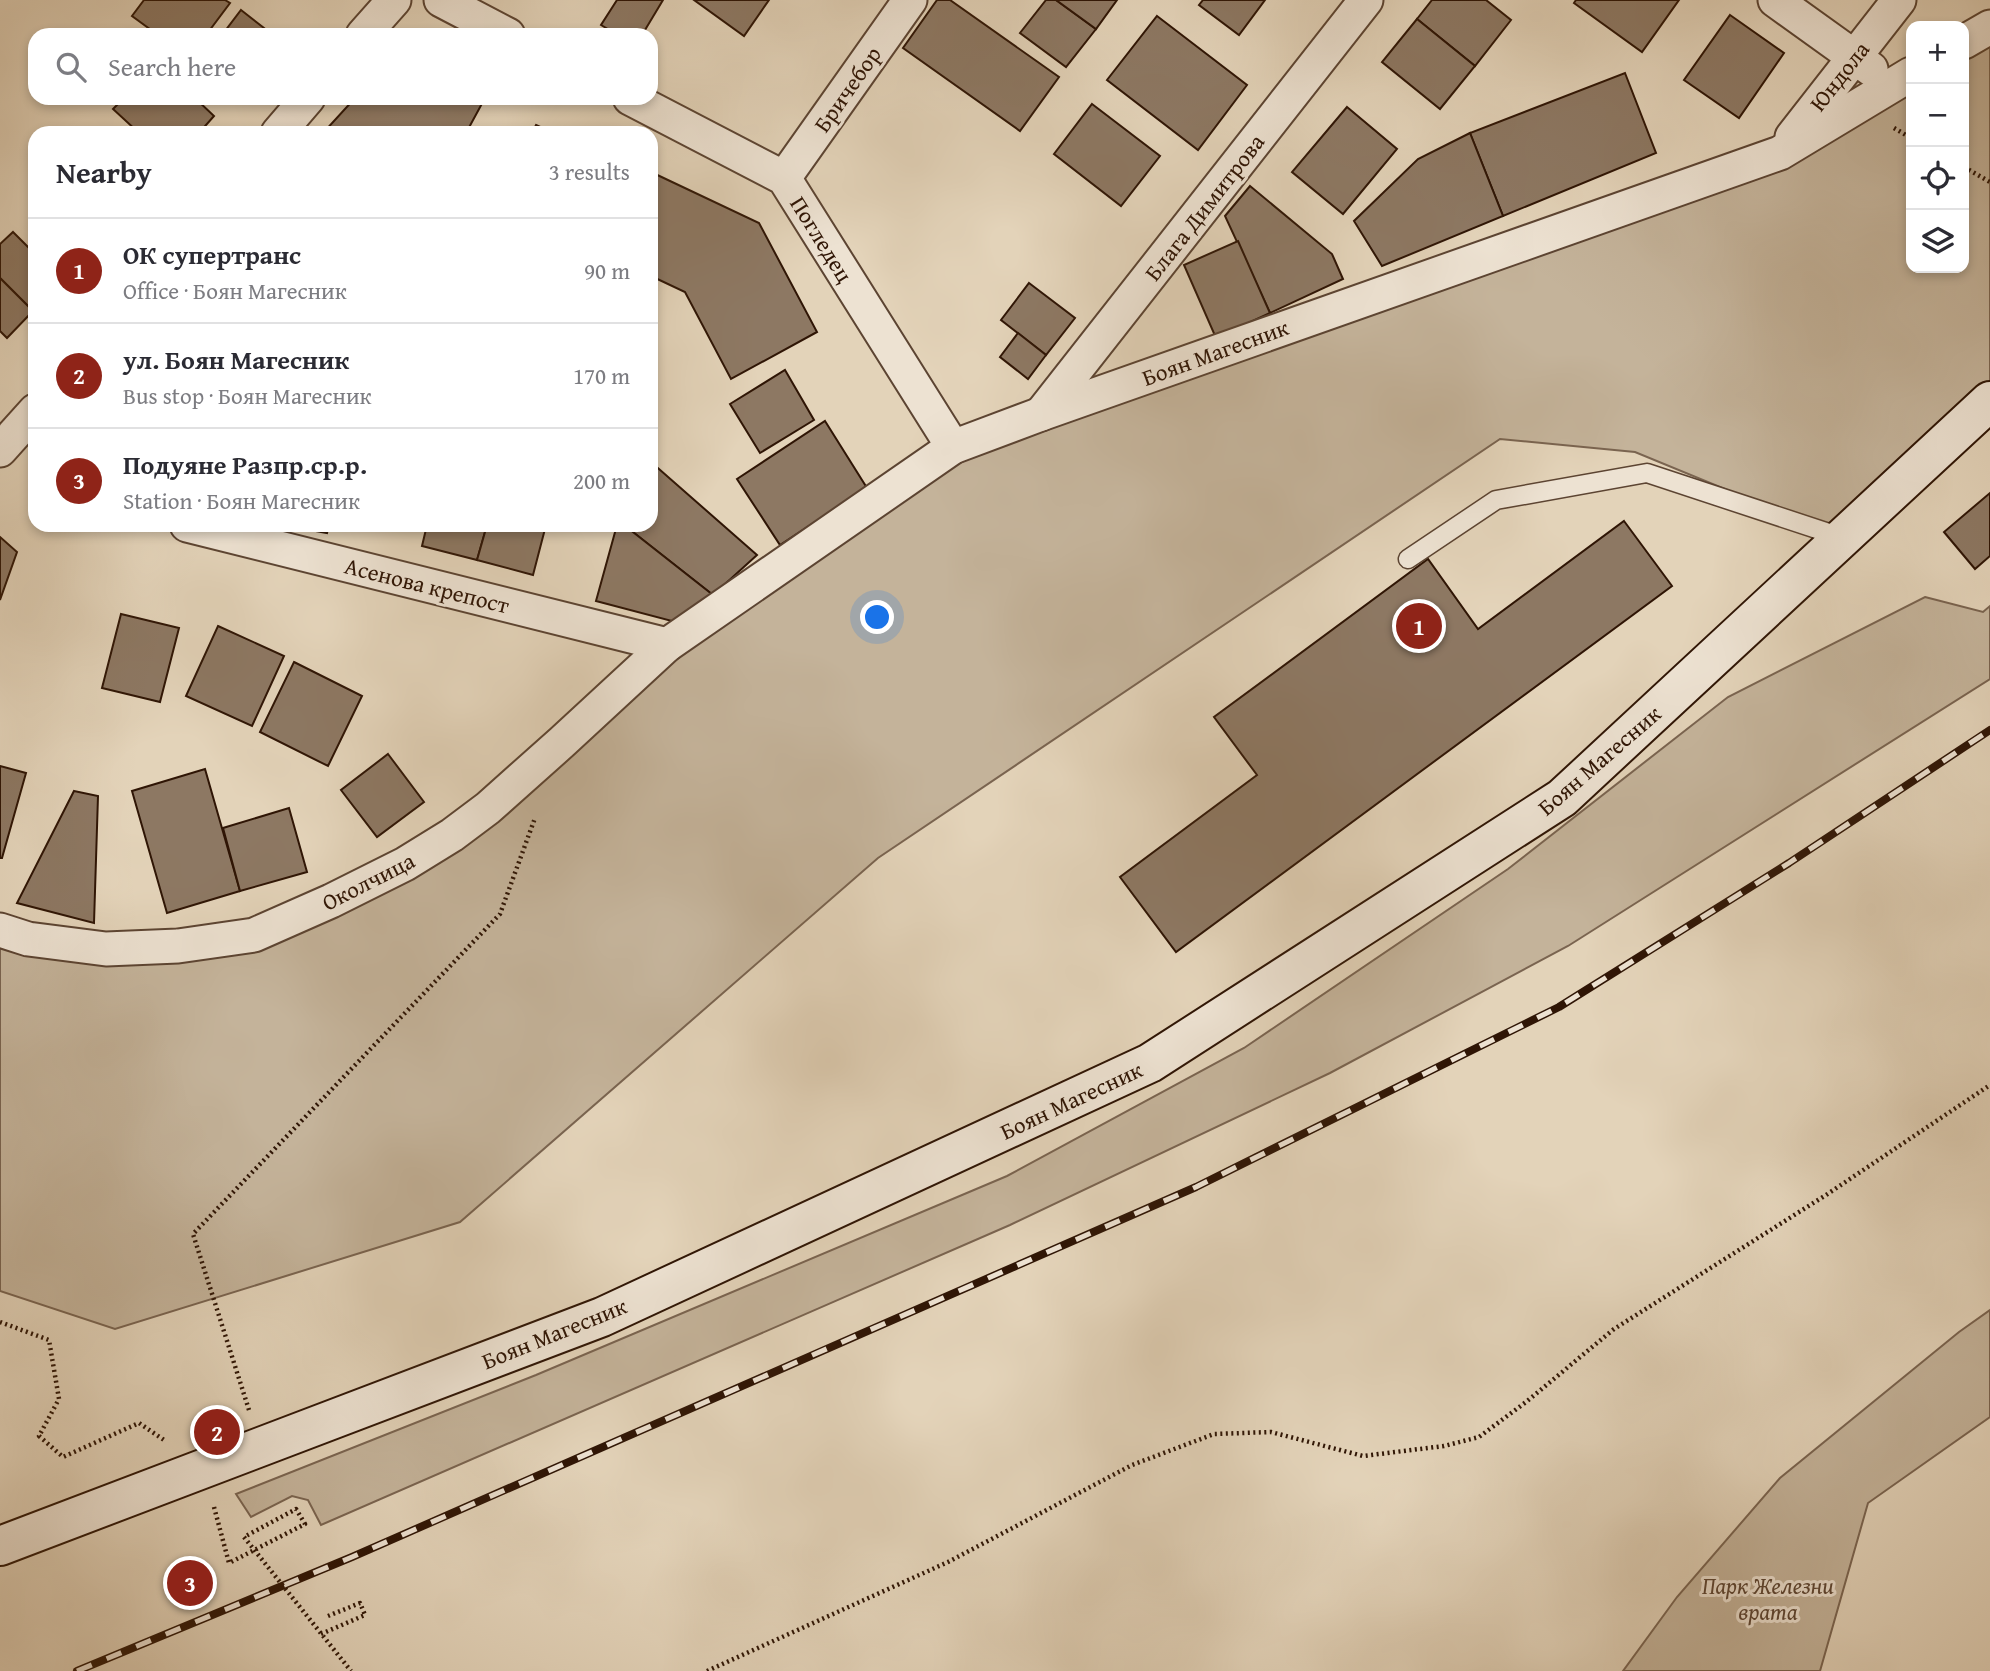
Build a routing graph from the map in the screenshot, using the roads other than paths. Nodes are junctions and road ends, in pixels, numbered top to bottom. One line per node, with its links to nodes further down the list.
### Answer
1 (394, 0): 8 (street)
2 (441, 0): 9 (street)
3 (910, 0): 17 (street, Бричебор)
4 (1366, 0): 19 (street, Блага Димитрова)
5 (1775, 0): 11 (street)
6 (1899, 0): 11 (street, Юндола)
7 (1990, 27): 10 (street)
8 (369, 28)
9 (495, 28)
10 (1969, 40)
11 (1854, 58): 12 (street); 16 (street, Юндола)
12 (1902, 80): 16 (street, Боян Магесник)
13 (302, 105): 15 (street)
14 (643, 105): 17 (street, Погледец)
15 (284, 126)
16 (1780, 153): 19 (street, Боян Магесник)
17 (784, 178): 22 (street, Погледец)
18 (1990, 401): 24 (street, Боян Магесник)
19 (1041, 414): 22 (street, Боян Магесник)
20 (28, 420): 21 (street)
21 (12, 442)
22 (953, 447): 26 (street, Боян Магесник)
23 (215, 532): 26 (street, Асенова крепост)
24 (1844, 538): 25 (lane); 28 (street, Боян Магесник)
25 (1408, 559)
26 (667, 645): 27 (street, Околчица)
27 (0, 930)
28 (0, 1546)

